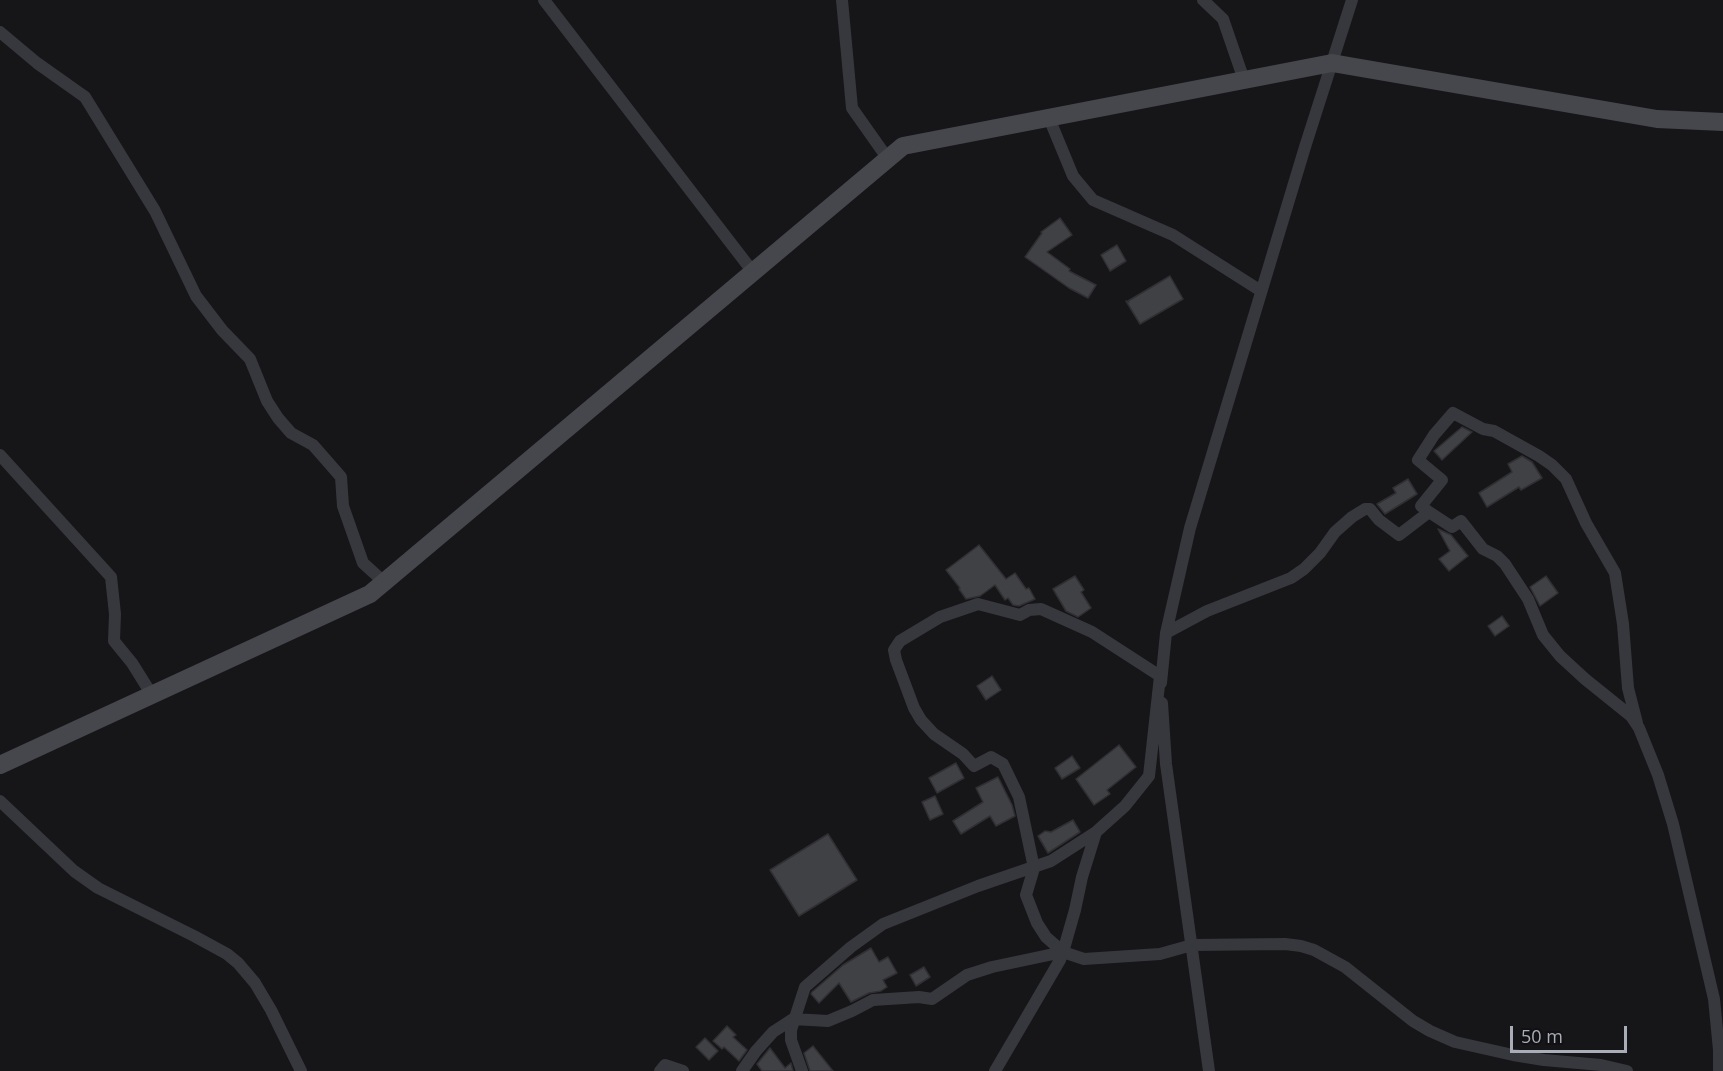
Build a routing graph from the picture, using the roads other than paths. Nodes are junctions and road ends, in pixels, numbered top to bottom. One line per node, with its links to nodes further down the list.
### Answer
1 (544, 0): 11 (street)
2 (842, 0): 10 (street)
3 (1203, 0): 7 (street)
4 (1352, 0): 6 (street)
5 (0, 32): 15 (street)
6 (1332, 63): 7 (main road); 9 (main road); 12 (street)
7 (1244, 80): 8 (main road)
8 (1049, 118): 10 (main road); 12 (street)
9 (1723, 122)
10 (888, 159): 11 (main road)
11 (753, 272): 15 (main road)
12 (1261, 291): 16 (street)
13 (0, 455): 18 (street)
14 (1429, 512): 16 (street); 19 (street); 19 (street)
15 (384, 582): 18 (main road)
16 (1166, 633): 17 (street)
17 (1160, 676): 22 (street); 23 (street); 24 (street)
18 (152, 695): 20 (main road)
19 (1639, 728): 35 (street)
20 (0, 765)
21 (0, 801): 27 (street)
22 (1096, 832): 23 (street); 25 (street)
23 (1034, 868): 25 (street); 26 (street)
24 (1192, 945): 25 (street); 33 (street); 34 (street)
25 (1063, 952): 26 (street); 32 (street)
26 (793, 1020): 30 (street); 31 (street)
27 (301, 1071)
28 (660, 1071): 29 (street)
29 (684, 1071)
30 (742, 1071)
31 (802, 1071)
32 (995, 1071)
33 (1209, 1071)
34 (1627, 1071)
35 (1719, 1071)

